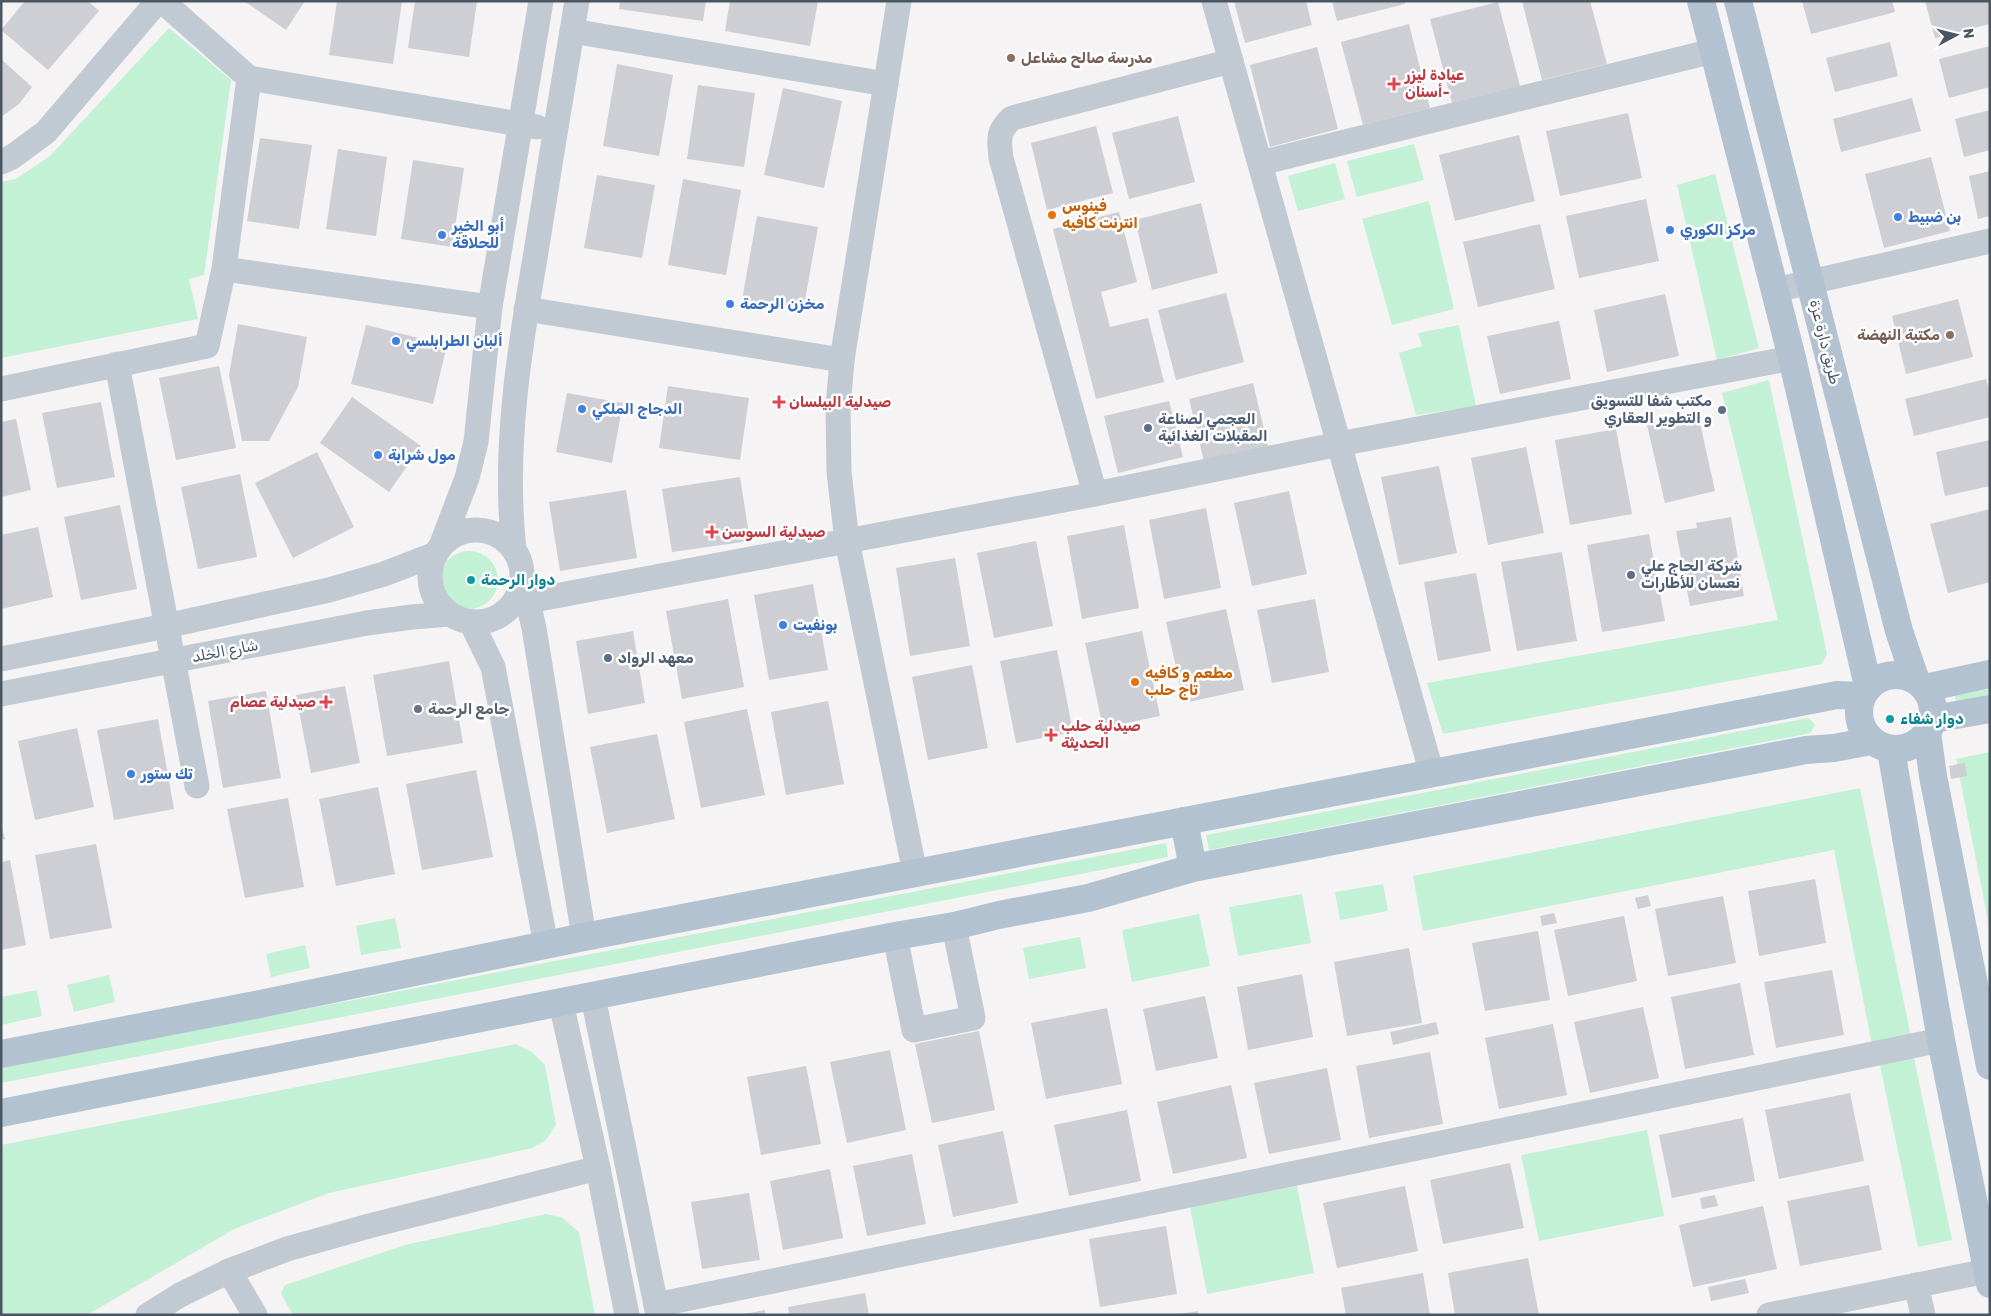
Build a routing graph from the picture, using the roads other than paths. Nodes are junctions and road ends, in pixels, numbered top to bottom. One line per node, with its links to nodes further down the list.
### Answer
1 (158, 1): 16 (street)
2 (162, 1): 12 (street)
3 (541, 1): 14 (street)
4 (576, 1): 9 (street)
5 (899, 1): 13 (street)
6 (1214, 1): 11 (street)
7 (1701, 1): 10 (main road)
8 (1738, 1): 20 (main road, طريق دارة عزة)
9 (572, 31): 13 (street); 15 (street)
10 (1713, 51): 17 (street); 21 (main road)
11 (1231, 62): 17 (street); 29 (street)
12 (249, 78): 14 (street); 19 (street)
13 (886, 84): 25 (street)
14 (521, 124): 15 (street); 22 (street)
15 (555, 130): 23 (street)
16 (1, 162)
17 (1260, 163): 28 (street)
18 (1990, 241): 20 (street)
19 (224, 269): 22 (street); 26 (street)
20 (1810, 280): 21 (street); 39 (main road, طريق دارة عزة)
21 (1775, 290): 24 (main road)
22 (490, 308): 31 (street)
23 (526, 310): 25 (street); 32 (street)
24 (1792, 358): 28 (street); 40 (main road)
25 (842, 360): 30 (street)
26 (117, 364): 27 (street); 35 (street)
27 (1, 389)
28 (1339, 444): 29 (street); 45 (street)
29 (1095, 494): 30 (street)
30 (847, 541): 33 (street); 49 (street)
31 (439, 550): 32 (street); 34 (street); 35 (street)
32 (514, 550): 33 (street)
33 (521, 598): 34 (street); 52 (street)
34 (461, 618): 37 (street, شارع الخلد); 53 (street)
35 (166, 626): 36 (street); 37 (street)
36 (1, 659)
37 (174, 661): 41 (street, شارع الخلد); 46 (street)
38 (1990, 674): 39 (main road)
39 (1920, 684): 40 (main road); 43 (main road)
40 (1865, 691): 44 (main road); 45 (main road)
41 (1, 694)
42 (1990, 709): 43 (main road)
43 (1930, 726): 44 (main road); 58 (main road)
44 (1881, 745): 48 (main road); 56 (main road)
45 (1432, 774): 47 (main road)
46 (197, 786)
47 (1184, 821): 48 (main road); 49 (main road)
48 (1193, 868): 50 (main road)
49 (915, 873): 52 (main road)
50 (954, 926): 51 (main road); 51 (street)
51 (895, 936): 54 (main road)
52 (584, 937): 53 (main road)
53 (546, 945): 57 (main road)
54 (593, 997): 55 (main road); 64 (street)
55 (561, 1003): 59 (main road); 60 (street)
56 (1941, 1040): 62 (main road); 64 (street)
57 (1, 1054)
58 (1990, 1066)
59 (1, 1113)
60 (598, 1168): 61 (street); 67 (street)
61 (229, 1271): 65 (street); 66 (street)
62 (1988, 1278): 63 (street)
63 (1916, 1285): 68 (street); 69 (street)
64 (657, 1310)
65 (148, 1315)
66 (255, 1315)
67 (626, 1315)
68 (1769, 1315)
69 (1923, 1315)

